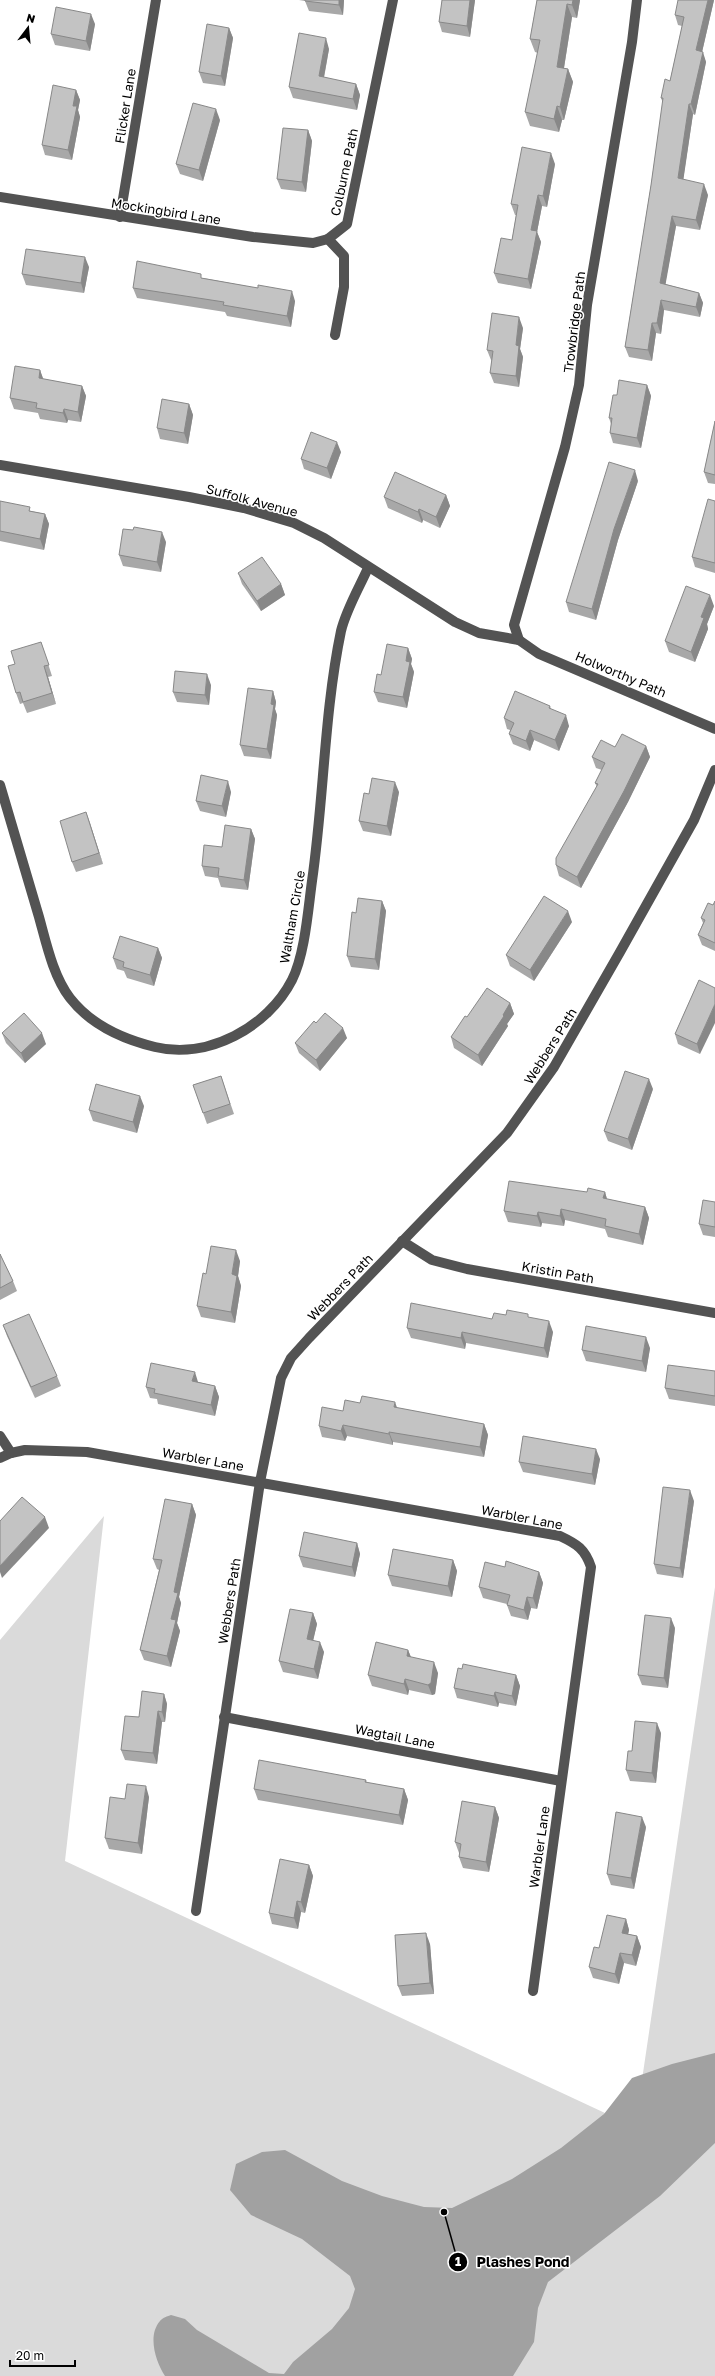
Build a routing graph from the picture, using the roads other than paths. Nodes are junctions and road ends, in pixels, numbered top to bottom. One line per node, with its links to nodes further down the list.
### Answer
1 (156, 0): 5 (street, Flicker Lane)
2 (393, 0): 6 (street, Colburne Path)
3 (637, 0): 10 (street, Trowbridge Path)
4 (0, 197): 5 (street, Mockingbird Lane)
5 (120, 217): 6 (street, Mockingbird Lane)
6 (328, 239): 7 (street)
7 (335, 335)
8 (0, 465): 9 (street, Suffolk Avenue)
9 (368, 568): 10 (street, Suffolk Avenue); 13 (street, Waltham Circle)
10 (518, 640): 11 (street, Holworthy Path)
11 (715, 729)
12 (715, 770): 14 (street, Webbers Path)
13 (0, 785)
14 (402, 1241): 15 (street, Kristin Path); 19 (street, Webbers Path)
15 (715, 1313)
16 (0, 1436): 17 (street)
17 (11, 1453): 18 (street, Warbler Lane); 19 (street, Warbler Lane)
18 (0, 1458)
19 (260, 1482): 20 (street, Webbers Path); 21 (street, Warbler Lane)
20 (224, 1717): 21 (street, Wagtail Lane); 22 (street, Webbers Path)
21 (561, 1781): 23 (street, Warbler Lane)
22 (196, 1911)
23 (533, 1991)

